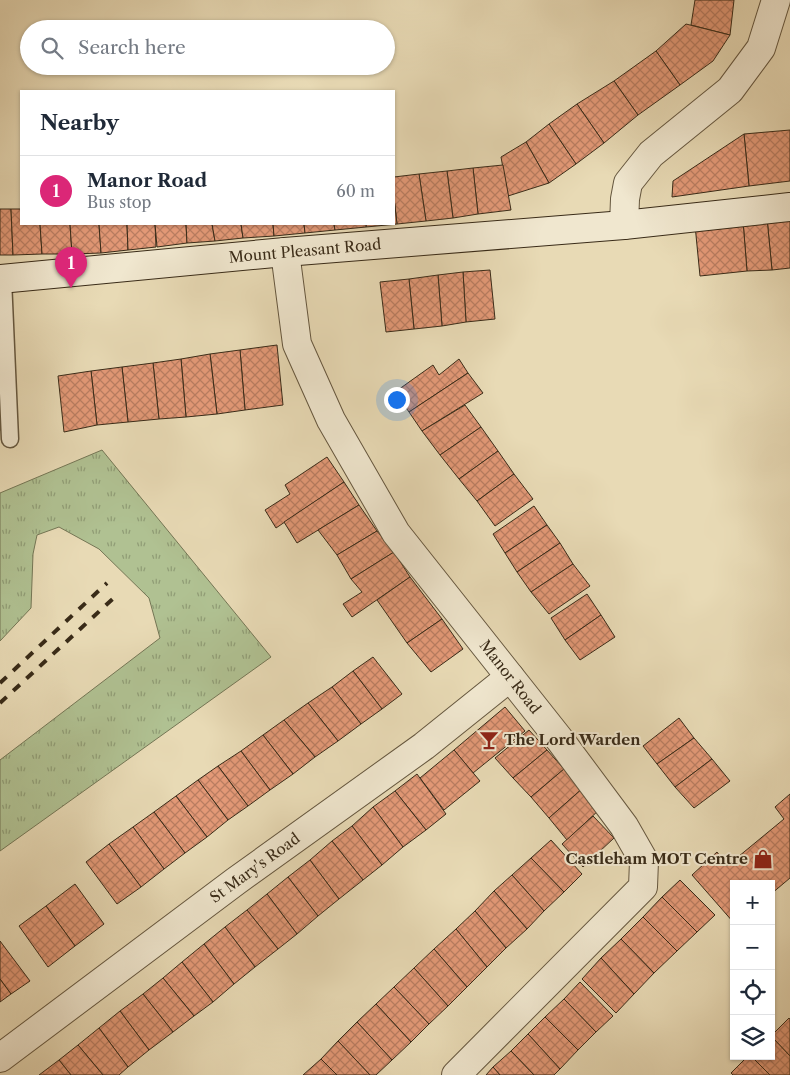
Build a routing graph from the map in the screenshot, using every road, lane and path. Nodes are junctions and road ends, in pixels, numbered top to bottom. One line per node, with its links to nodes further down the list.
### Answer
1 (776, 0): 3 (street)
2 (790, 207): 3 (street, Mount Pleasant Road)
3 (624, 225): 4 (street, Mount Pleasant Road)
4 (285, 252): 5 (street, Mount Pleasant Road); 7 (street, Manor Road)
5 (2, 279): 6 (lane)
6 (10, 439)
7 (510, 677): 8 (street, St Mary's Road); 9 (street, Manor Road)
8 (0, 1058)
9 (456, 1075)

